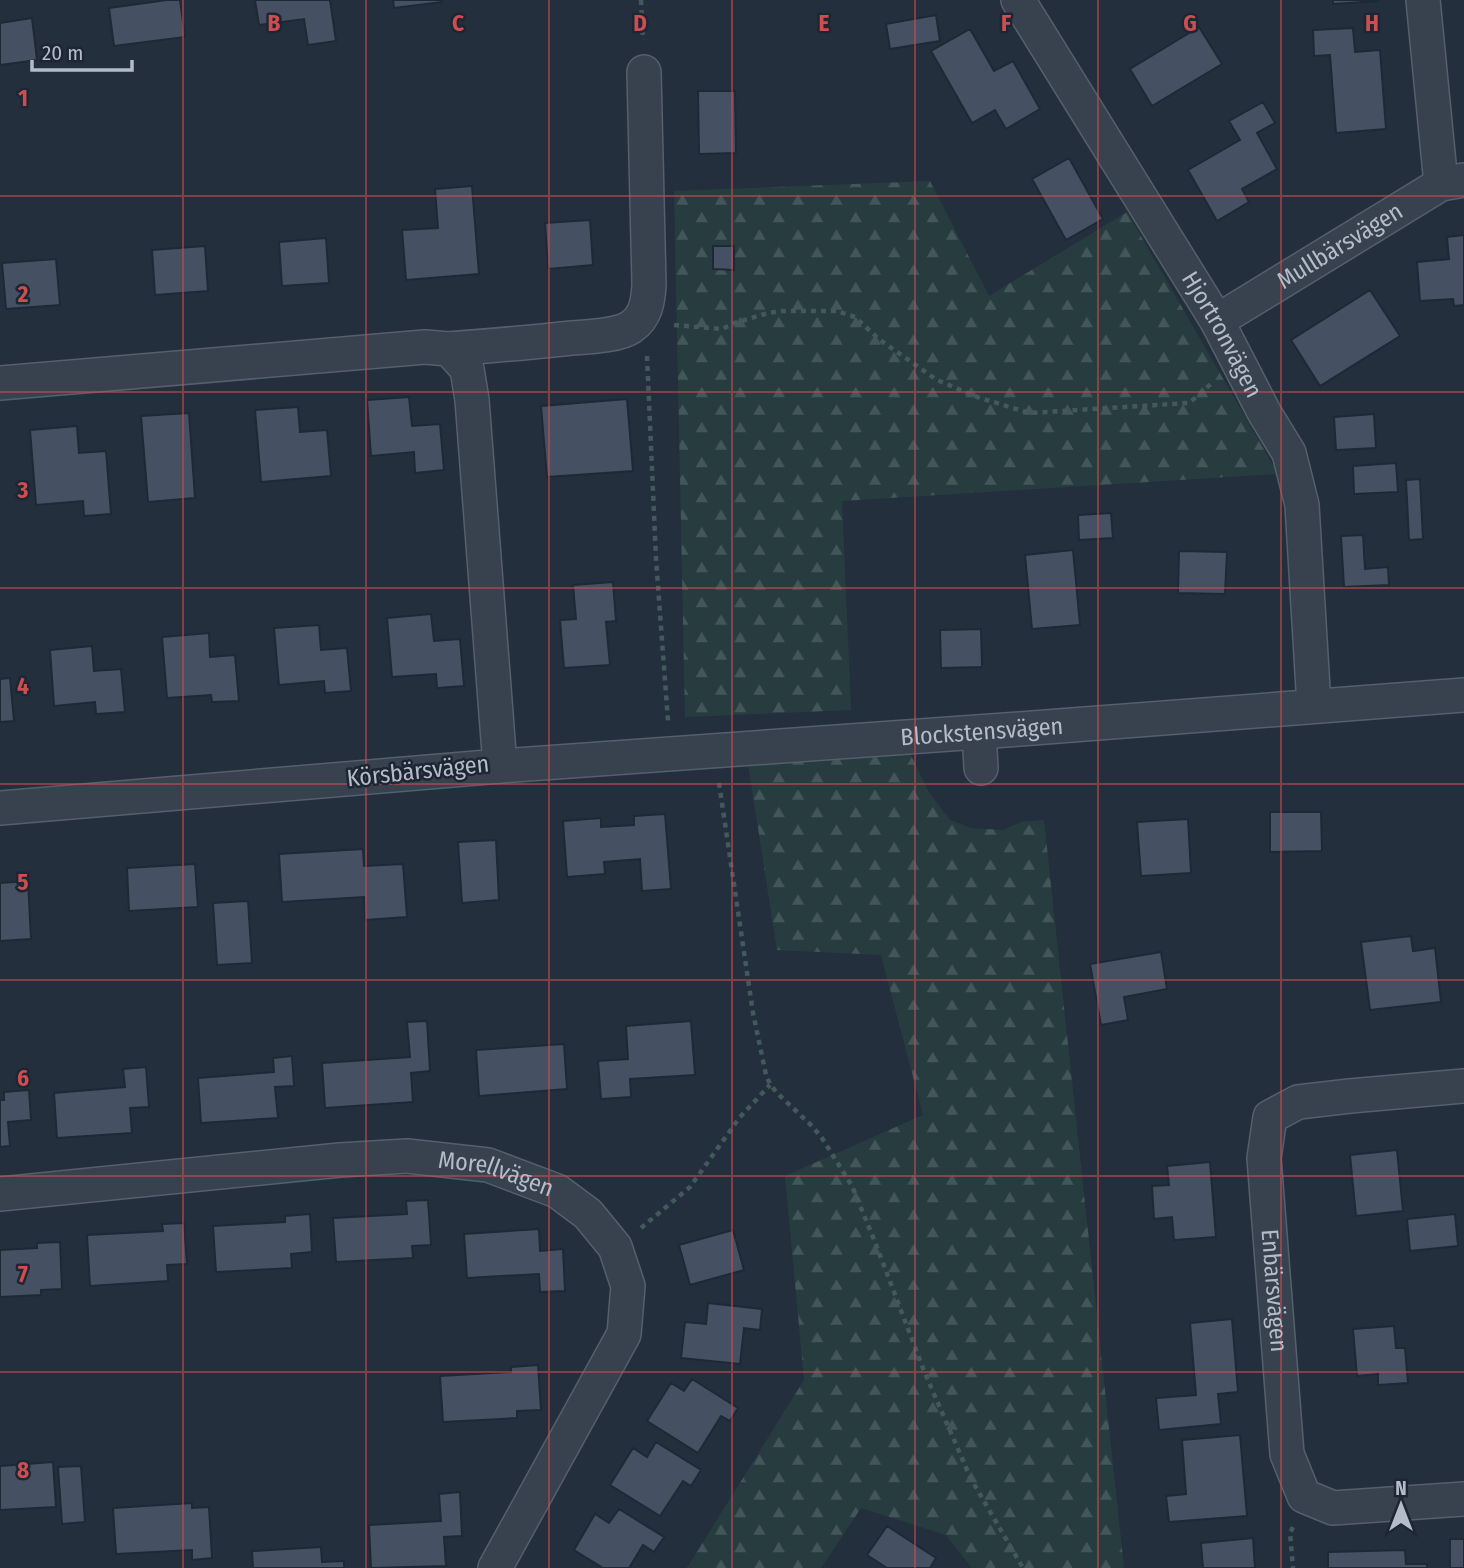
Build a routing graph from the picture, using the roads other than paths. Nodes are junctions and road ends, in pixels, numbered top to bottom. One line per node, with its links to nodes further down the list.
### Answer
1 (1017, 0): 5 (street, Hjortronvägen)
2 (1423, 0): 4 (street)
3 (644, 72): 6 (street)
4 (1452, 182): 5 (street, Mullbärsvägen)
5 (1217, 321): 9 (street, Hjortronvägen)
6 (449, 349): 7 (street); 11 (street, Körsbärsvägen)
7 (0, 383)
8 (1464, 695): 9 (street, Blockstensvägen)
9 (1314, 706): 10 (street, Blockstensvägen)
10 (979, 732): 11 (street, Blockstensvägen); 12 (street)
11 (500, 766): 13 (street, Körsbärsvägen)
12 (981, 768)
13 (0, 808)
14 (1464, 1086): 16 (street, Enbärsvägen)
15 (0, 1194): 17 (street, Morellvägen)
16 (1464, 1499)
17 (495, 1568)

